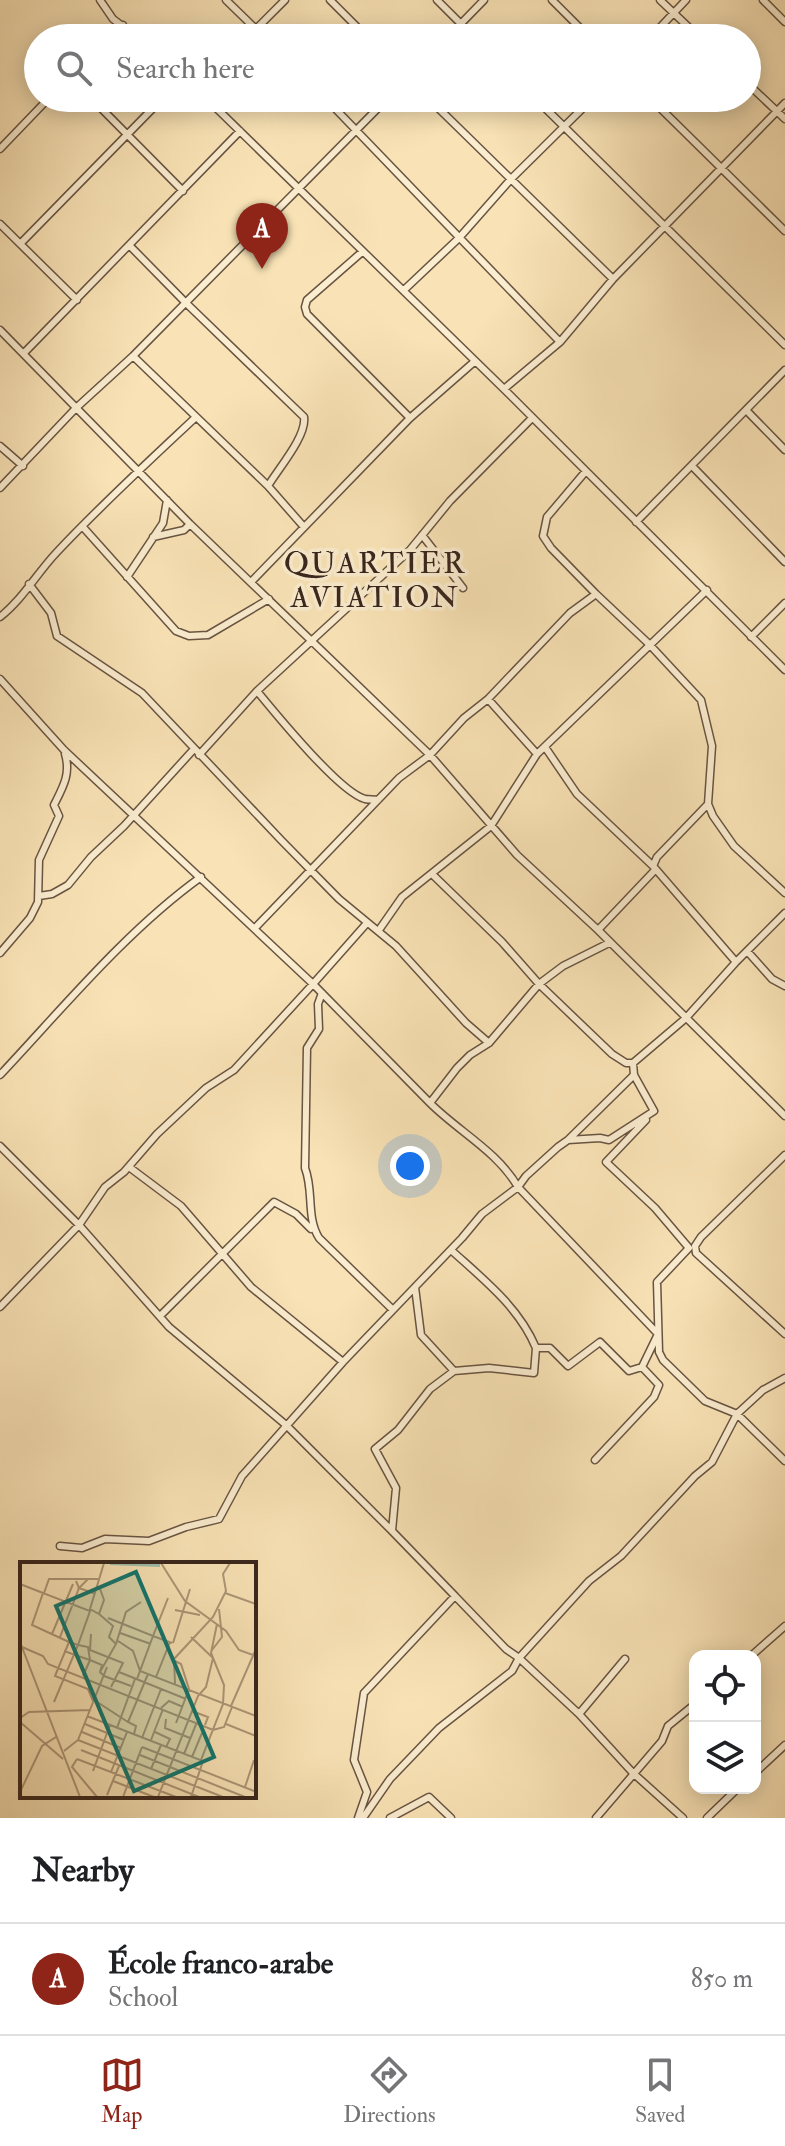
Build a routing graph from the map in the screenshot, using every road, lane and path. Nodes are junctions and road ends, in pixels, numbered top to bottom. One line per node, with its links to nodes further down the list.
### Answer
1 (100, 0): 13 (street)
2 (226, 0): 14 (street)
3 (285, 0): 15 (street)
4 (330, 0): 16 (street)
5 (437, 0): 17 (street)
6 (484, 0): 17 (street)
7 (552, 0): 18 (street)
8 (660, 0): 11 (street)
9 (686, 0): 11 (street)
10 (763, 0): 12 (street)
11 (673, 13): 19 (street); 20 (street)
12 (785, 22)
13 (121, 24)
14 (251, 24)
15 (261, 24)
16 (354, 24)
17 (461, 24)
18 (576, 24)
19 (663, 24)
20 (685, 24)
21 (761, 96): 23 (street)
22 (785, 103): 23 (street)
23 (777, 111): 34 (street); 40 (street)
24 (36, 112): 39 (street)
25 (104, 112): 38 (street)
26 (149, 112): 38 (street)
27 (220, 112): 37 (street)
28 (339, 112): 36 (street)
29 (374, 112): 36 (street)
30 (442, 112): 41 (street)
31 (549, 112): 35 (street)
32 (579, 112): 35 (street)
33 (664, 112): 40 (street)
34 (785, 119)
35 (564, 127): 41 (street); 45 (street)
36 (356, 130): 42 (street); 47 (street)
37 (240, 131): 42 (street); 43 (street)
38 (126, 135): 43 (street); 48 (street)
39 (0, 149)
40 (721, 169): 45 (street); 46 (street)
41 (511, 179): 47 (street); 51 (street)
42 (300, 188): 50 (street); 54 (street)
43 (183, 191): 49 (street)
44 (0, 224): 48 (street)
45 (665, 227): 51 (street); 57 (street)
46 (785, 231)
47 (459, 238): 52 (street); 56 (street)
48 (21, 243): 53 (street)
49 (130, 246): 53 (street); 54 (street)
50 (362, 252): 52 (street); 66 (street)
51 (613, 279): 56 (street)
52 (404, 290): 60 (street)
53 (77, 300): 58 (street)
54 (186, 303): 59 (street); 74 (street)
55 (0, 330): 58 (street)
56 (560, 342): 62 (street)
57 (785, 345)
58 (24, 353): 63 (street)
59 (133, 356): 63 (street); 65 (street)
60 (474, 362): 62 (street); 66 (street)
61 (785, 370): 64 (street)
62 (504, 389): 67 (street)
63 (76, 408): 70 (street); 73 (street)
64 (746, 410): 69 (street); 71 (street)
65 (196, 417): 73 (street); 74 (street)
66 (410, 418): 80 (street)
67 (532, 418): 72 (street); 81 (street)
68 (0, 446): 70 (street)
69 (785, 450)
70 (23, 466): 75 (street)
71 (692, 466): 77 (street); 83 (street)
72 (586, 471): 77 (street); 89 (street)
73 (139, 472): 76 (street); 79 (street)
74 (268, 486): 80 (street)
75 (0, 488)
76 (167, 500): 78 (street); 82 (street)
77 (636, 522): 88 (street)
78 (190, 524): 82 (street); 85 (street)
79 (82, 526): 84 (street); 86 (street)
80 (304, 527): 85 (street)
81 (422, 535): 87 (street); 94 (street)
82 (153, 537): 84 (street)
83 (785, 562)
84 (127, 577): 90 (street)
85 (251, 582): 90 (street)
86 (29, 584): 92 (street); 101 (street)
87 (463, 588)
88 (707, 590): 93 (street); 95 (street)
89 (596, 594): 95 (street); 99 (street)
90 (269, 599): 94 (street)
91 (785, 603): 93 (street)
92 (0, 617)
93 (751, 637): 96 (street)
94 (311, 639): 98 (street); 105 (street)
95 (649, 644): 100 (street); 107 (street)
96 (785, 670)
97 (0, 679): 102 (street)
98 (257, 691): 104 (street); 106 (street)
99 (488, 699): 103 (street); 105 (street)
100 (545, 747): 103 (street); 110 (street)
101 (194, 749): 104 (street); 108 (street)
102 (64, 750): 108 (street); 115 (street)
103 (537, 754): 109 (street)
104 (199, 755): 111 (street)
105 (430, 755): 106 (street); 109 (street)
106 (378, 800): 111 (street)
107 (708, 804): 110 (street); 114 (street)
108 (133, 815): 113 (street); 115 (street)
109 (491, 826): 112 (street); 120 (street)
110 (654, 868): 120 (street); 124 (street)
111 (312, 870): 117 (street); 118 (street)
112 (433, 875): 119 (street); 126 (street)
113 (201, 877): 118 (street); 132 (street)
114 (785, 893)
115 (39, 896): 123 (street)
116 (785, 913): 122 (street)
117 (367, 923): 119 (street); 125 (street)
118 (255, 928): 125 (street)
119 (379, 930): 130 (street)
120 (598, 930): 121 (street)
121 (609, 943): 126 (street); 129 (street)
122 (747, 951): 124 (street); 127 (street)
123 (0, 953)
124 (736, 962): 129 (street)
125 (313, 984): 128 (street); 140 (street)
126 (539, 984): 130 (street); 131 (street)
127 (785, 986)
128 (322, 993): 134 (street); 143 (street)
129 (686, 1018): 131 (street); 136 (street)
130 (489, 1043): 134 (street)
131 (633, 1063): 133 (street)
132 (0, 1075)
133 (634, 1075): 135 (street); 137 (street)
134 (430, 1103): 141 (street)
135 (654, 1111): 137 (street); 150 (street)
136 (785, 1116)
137 (568, 1140): 141 (street)
138 (0, 1146): 142 (street)
139 (785, 1155): 151 (street)
140 (129, 1167): 142 (street); 145 (street)
141 (518, 1187): 144 (street); 150 (street)
142 (79, 1225): 147 (street); 149 (street)
143 (319, 1238): 145 (street); 148 (street)
144 (451, 1250): 146 (street); 152 (street)
145 (222, 1256): 149 (street); 153 (street)
146 (415, 1287): 148 (street); 155 (street)
147 (0, 1307)
148 (392, 1309): 153 (street)
149 (160, 1316): 158 (street)
150 (658, 1334): 154 (street); 157 (street)
151 (785, 1334)
152 (536, 1348): 154 (street); 155 (street)
153 (343, 1362): 158 (street)
154 (642, 1367): 159 (street)
155 (454, 1371): 161 (street)
156 (785, 1378): 157 (street)
157 (737, 1414): 160 (street); 166 (street)
158 (286, 1425): 161 (street); 162 (street)
159 (595, 1460)
160 (785, 1461)
161 (392, 1531): 163 (street)
162 (60, 1546)
163 (455, 1596): 166 (street); 174 (street)
164 (785, 1626): 165 (street)
165 (758, 1650)
166 (519, 1658): 169 (street); 174 (street)
167 (625, 1659): 169 (street)
168 (689, 1709): 172 (street)
169 (579, 1714): 172 (street)
170 (785, 1745): 171 (street)
171 (761, 1767)
172 (633, 1773): 177 (street); 178 (street)
173 (732, 1794): 179 (street)
174 (360, 1818)
175 (390, 1818): 176 (street)
176 (451, 1818)
177 (596, 1818)
178 (683, 1818)
179 (707, 1818)

